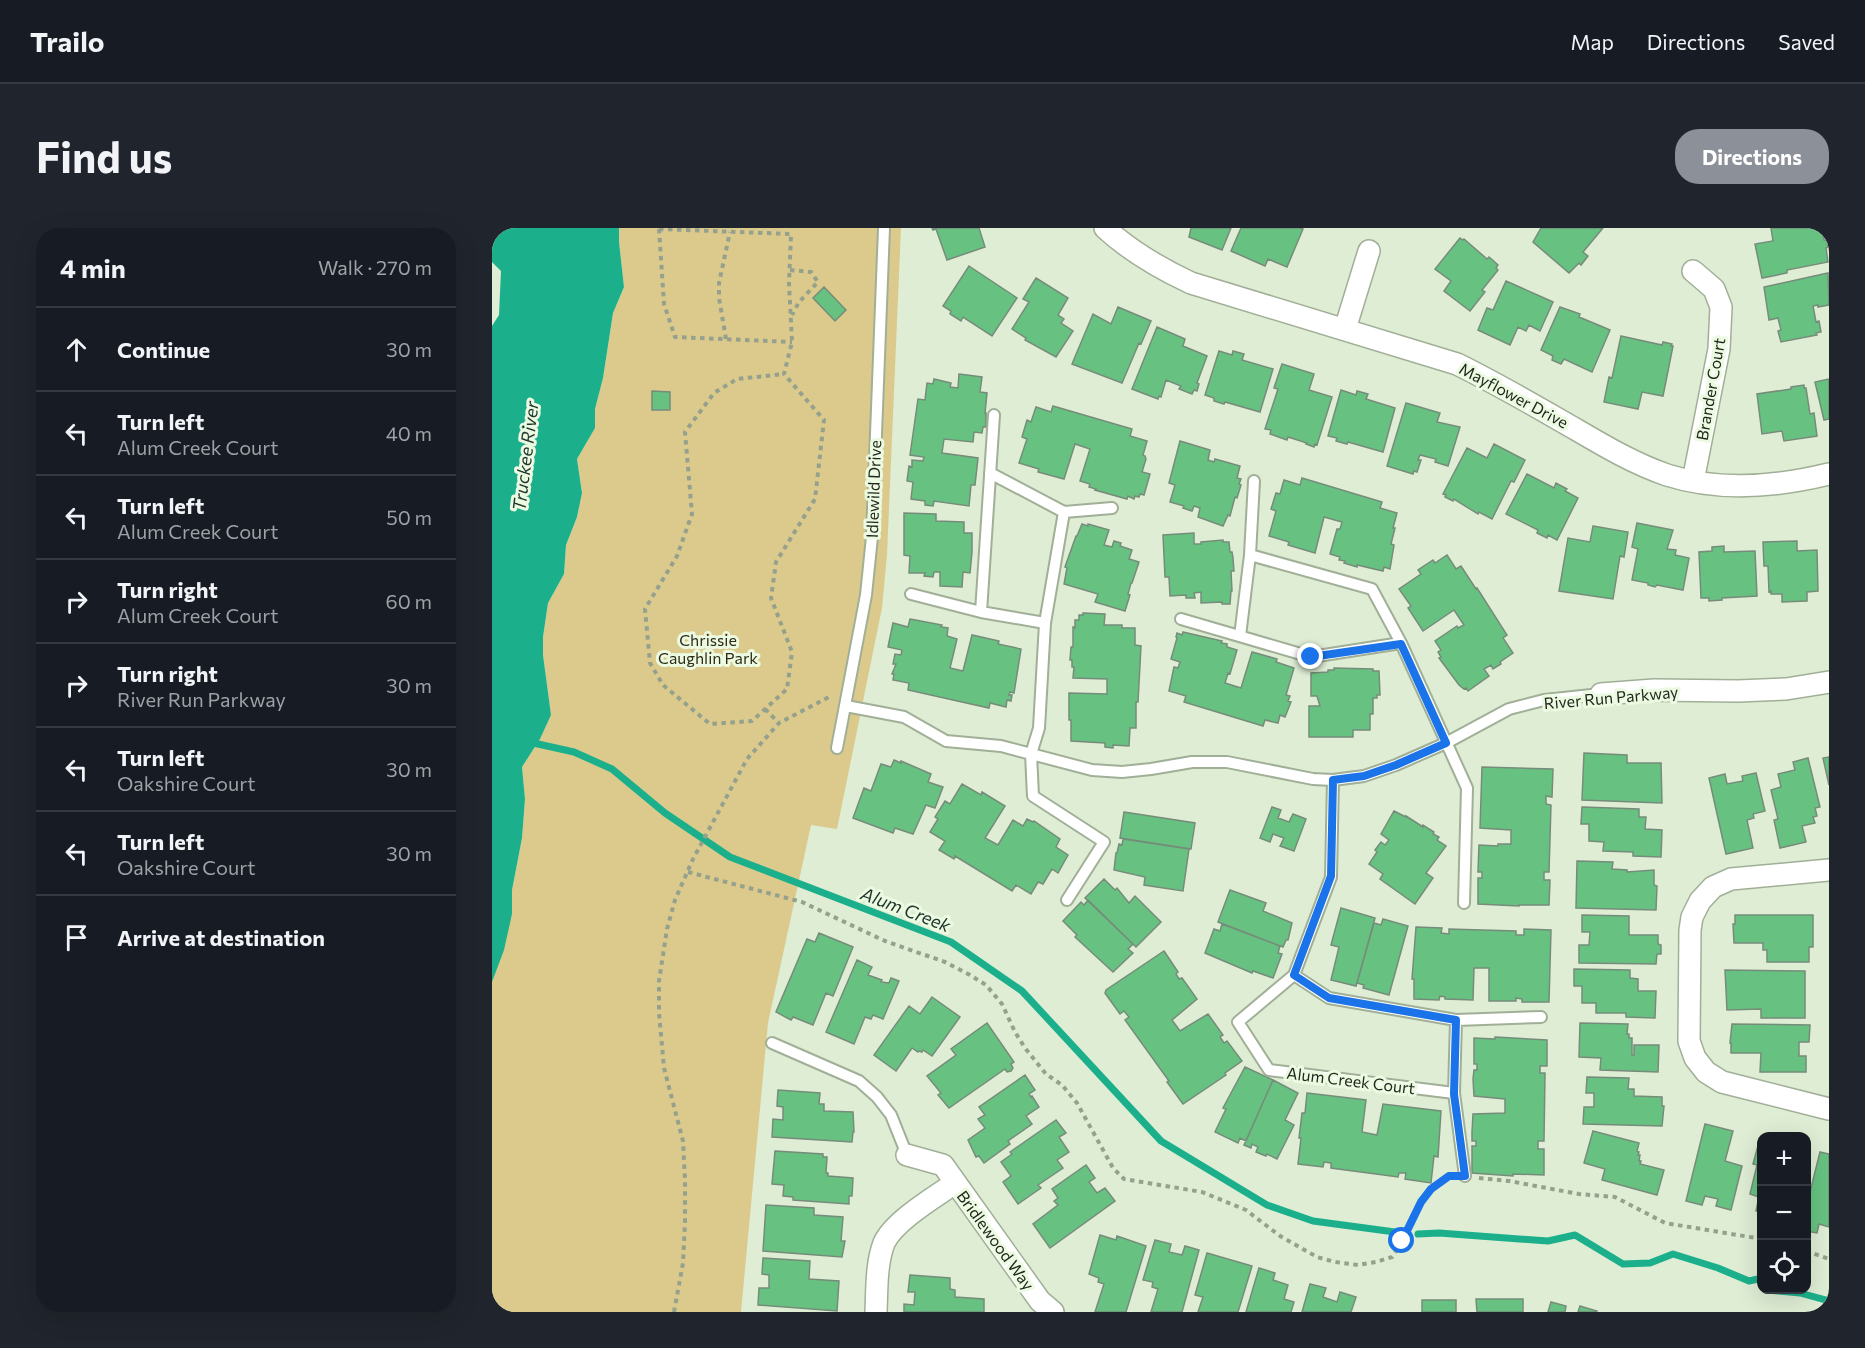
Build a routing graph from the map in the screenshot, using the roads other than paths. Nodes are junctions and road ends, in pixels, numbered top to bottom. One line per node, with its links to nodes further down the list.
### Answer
1 (884, 228): 22 (lane, Idlewild Drive)
2 (1105, 228): 5 (street, Mayflower Drive)
3 (1369, 251): 5 (street)
4 (1693, 271): 10 (street, Brander Court)
5 (1345, 329): 10 (street, Mayflower Drive)
6 (994, 415): 7 (lane)
7 (990, 473): 12 (lane); 15 (lane)
8 (1829, 474): 10 (street, Mayflower Drive)
9 (1254, 481): 13 (lane)
10 (1693, 481)
11 (1112, 508): 12 (lane)
12 (1064, 512): 17 (lane)
13 (1250, 555): 18 (lane); 19 (lane)
14 (911, 594): 15 (lane)
15 (981, 612): 17 (lane)
16 (1181, 618): 18 (lane)
17 (1045, 623): 25 (lane)
18 (1240, 636): 19 (lane)
19 (1401, 644): 23 (lane)
20 (1829, 682): 21 (street, River Run Parkway)
21 (1600, 694): 23 (lane, River Run Parkway)
22 (846, 705): 24 (lane, Idlewild Drive); 25 (lane, River Run Parkway)
23 (1446, 743): 26 (lane, River Run Parkway); 29 (lane)
24 (837, 747)
25 (1031, 754): 26 (lane, River Run Parkway); 28 (lane)
26 (1333, 780): 30 (lane, Alum Creek Court)
27 (1829, 870): 35 (street)
28 (1068, 900)
29 (1464, 903)
30 (1294, 975): 32 (lane); 34 (lane, Alum Creek Court)
31 (1541, 1017): 32 (lane)
32 (1456, 1020): 34 (lane)
33 (772, 1043): 36 (lane)
34 (1454, 1094): 37 (lane)
35 (1829, 1109)
36 (907, 1155): 38 (street, Bridlewood Way)
37 (1465, 1176)
38 (955, 1183): 39 (street); 40 (street, Bridlewood Way)
39 (876, 1312)
40 (1053, 1312)

